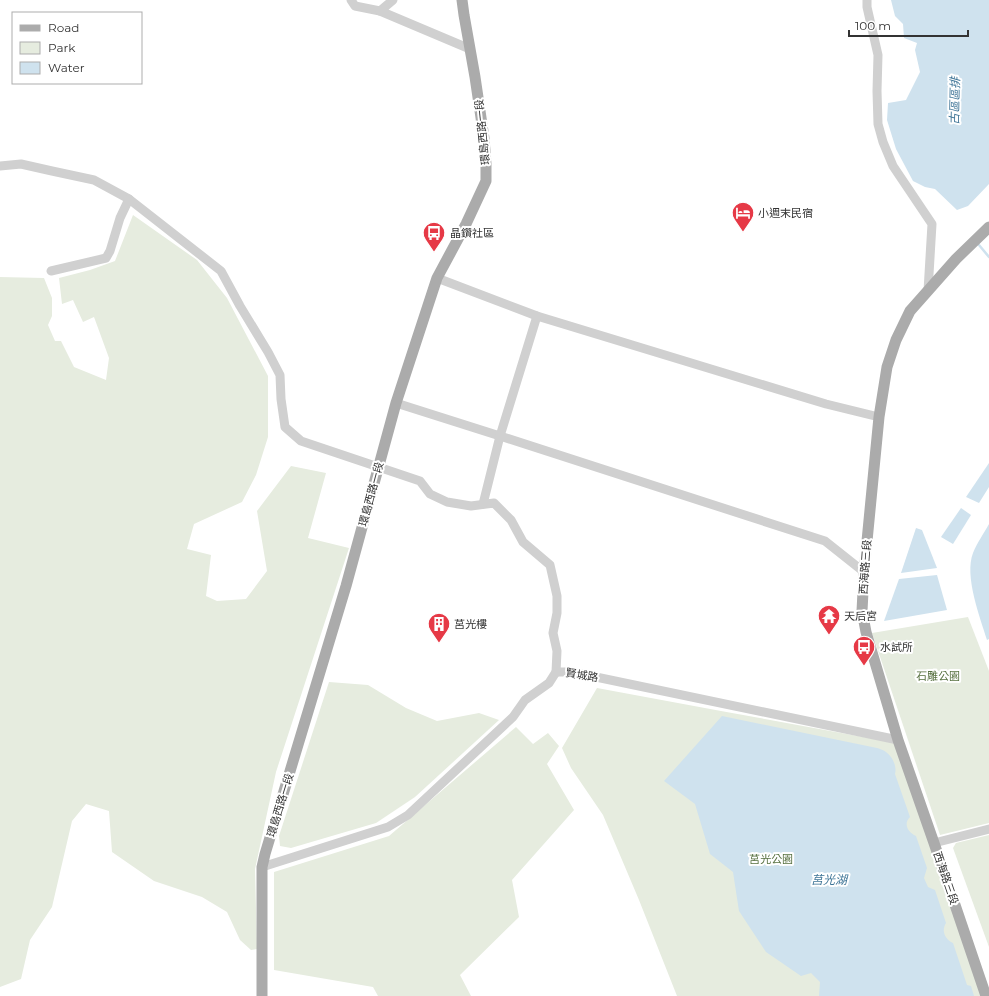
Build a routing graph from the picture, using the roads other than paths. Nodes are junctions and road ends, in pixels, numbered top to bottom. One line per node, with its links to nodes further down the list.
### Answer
1 (351, 0): 5 (street)
2 (393, 0): 5 (street)
3 (462, 0): 6 (main road, 環島西路一段)
4 (867, 0): 12 (street)
5 (380, 11): 6 (street)
6 (470, 48): 11 (main road, 環島西路一段)
7 (0, 166): 8 (street, 賢城路)
8 (129, 199): 10 (street); 17 (street, 賢城路)
9 (989, 227): 12 (main road, 西海路三段)
10 (51, 271)
11 (437, 278): 13 (street); 14 (main road, 環島西路一段)
12 (928, 291): 15 (main road, 西海路三段)
13 (537, 316): 15 (street); 16 (street)
14 (396, 403): 16 (street); 17 (main road, 環島西路一段)
15 (879, 417): 19 (main road, 西海路三段)
16 (500, 436): 18 (street); 19 (street)
17 (379, 467): 18 (street, 賢城路); 24 (main road, 環島西路一段)
18 (483, 504): 20 (street, 賢城路)
19 (864, 572): 21 (main road, 西海路三段)
20 (556, 672): 21 (street, 賢城路); 24 (street)
21 (898, 740): 23 (main road, 西海路三段)
22 (989, 829): 23 (street)
23 (934, 843): 26 (main road, 西海路三段)
24 (262, 866): 25 (main road, 環島西路一段)
25 (262, 996)
26 (986, 996)

